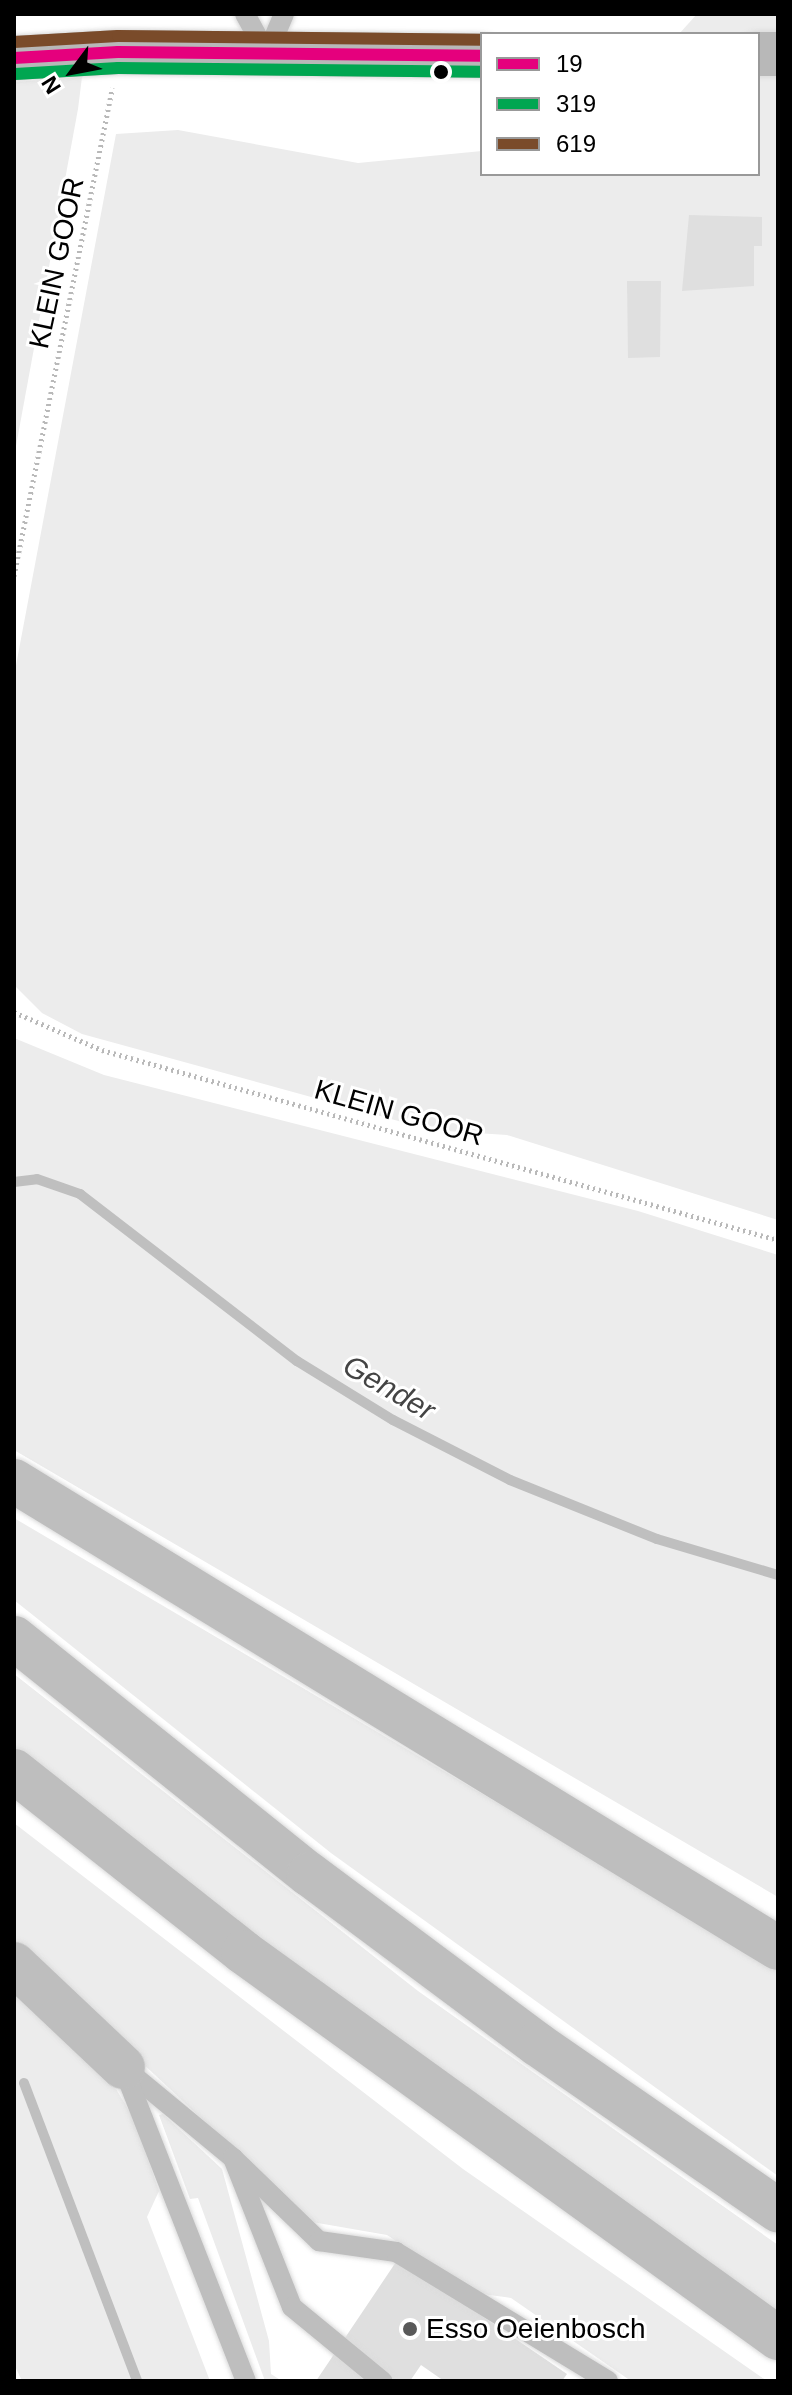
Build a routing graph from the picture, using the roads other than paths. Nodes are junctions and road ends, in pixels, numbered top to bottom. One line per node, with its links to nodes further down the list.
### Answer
1 (245, 14): 3 (lane)
2 (284, 14): 3 (lane)
3 (267, 54): 4 (main road); 5 (main road)
4 (480, 56)
5 (14, 58)
6 (14, 1481): 9 (highway)
7 (14, 1638): 13 (highway)
8 (14, 1771): 14 (highway)
9 (778, 1948)
10 (14, 1964): 11 (highway)
11 (123, 2067): 12 (lane); 15 (lane)
12 (233, 2158): 16 (lane); 17 (lane)
13 (778, 2210)
14 (778, 2338)
15 (246, 2381)
16 (382, 2381)
17 (608, 2381)

